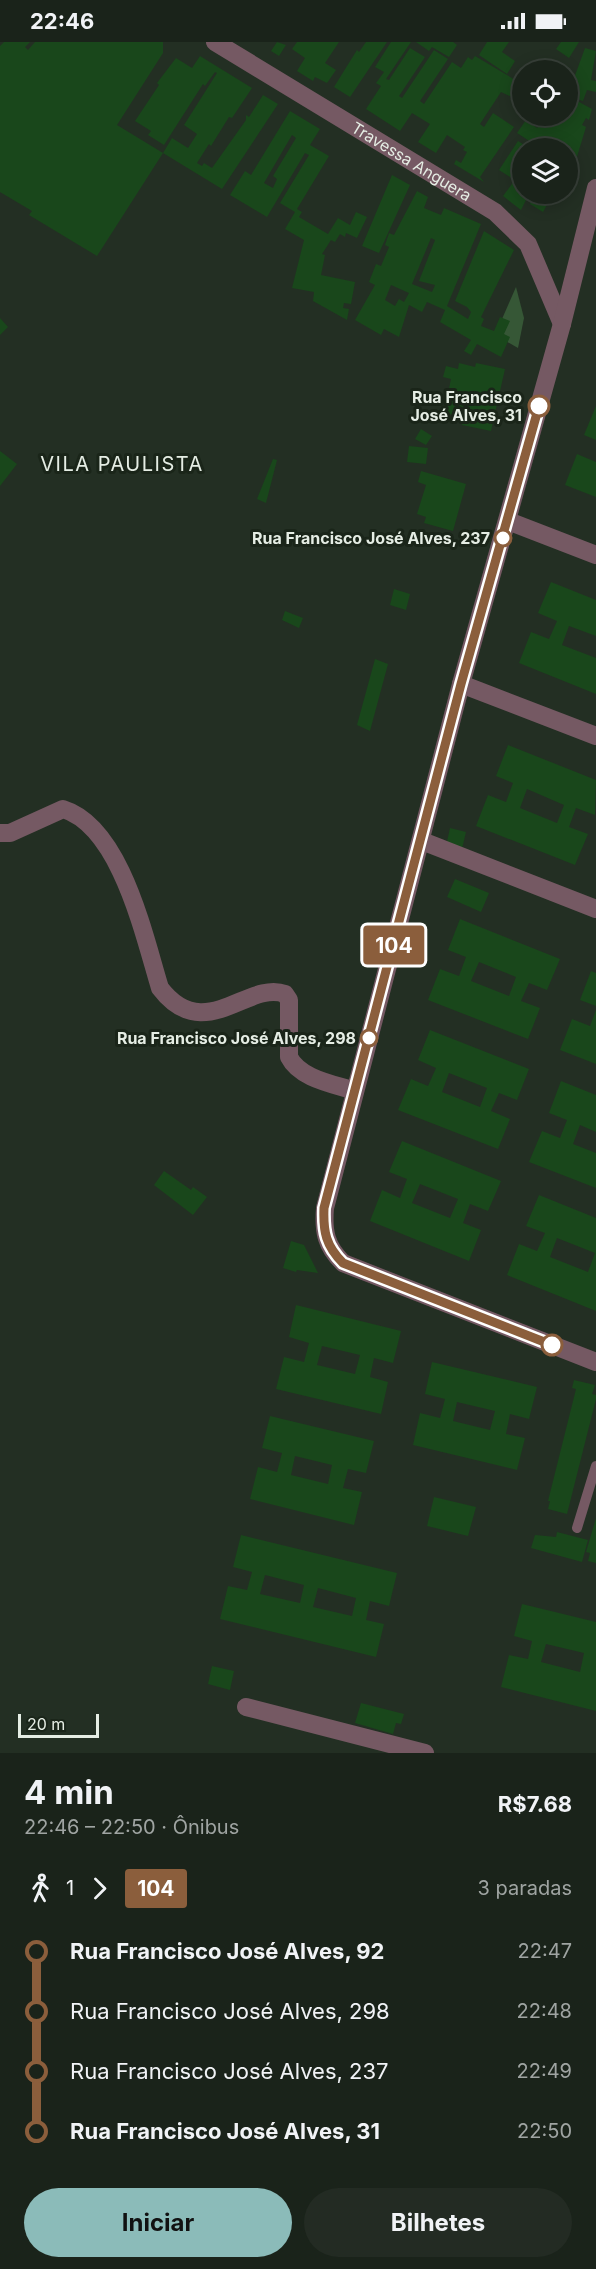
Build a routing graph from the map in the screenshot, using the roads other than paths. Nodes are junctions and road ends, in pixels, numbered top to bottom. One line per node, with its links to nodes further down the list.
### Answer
1 (215, 42): 4 (street, Travessa Anguera)
2 (596, 188): 3 (street)
3 (591, 232): 4 (street)
4 (562, 324): 5 (street)
5 (507, 521): 6 (street); 7 (street)
6 (596, 555)
7 (461, 684): 8 (street); 10 (street)
8 (596, 736)
9 (0, 833): 12 (street)
10 (422, 841): 11 (street); 12 (street)
11 (596, 909)
12 (355, 1091): 13 (street)
13 (596, 1362)
14 (596, 1466): 15 (lane)
15 (578, 1528)
16 (246, 1707): 17 (street)
17 (425, 1753)

